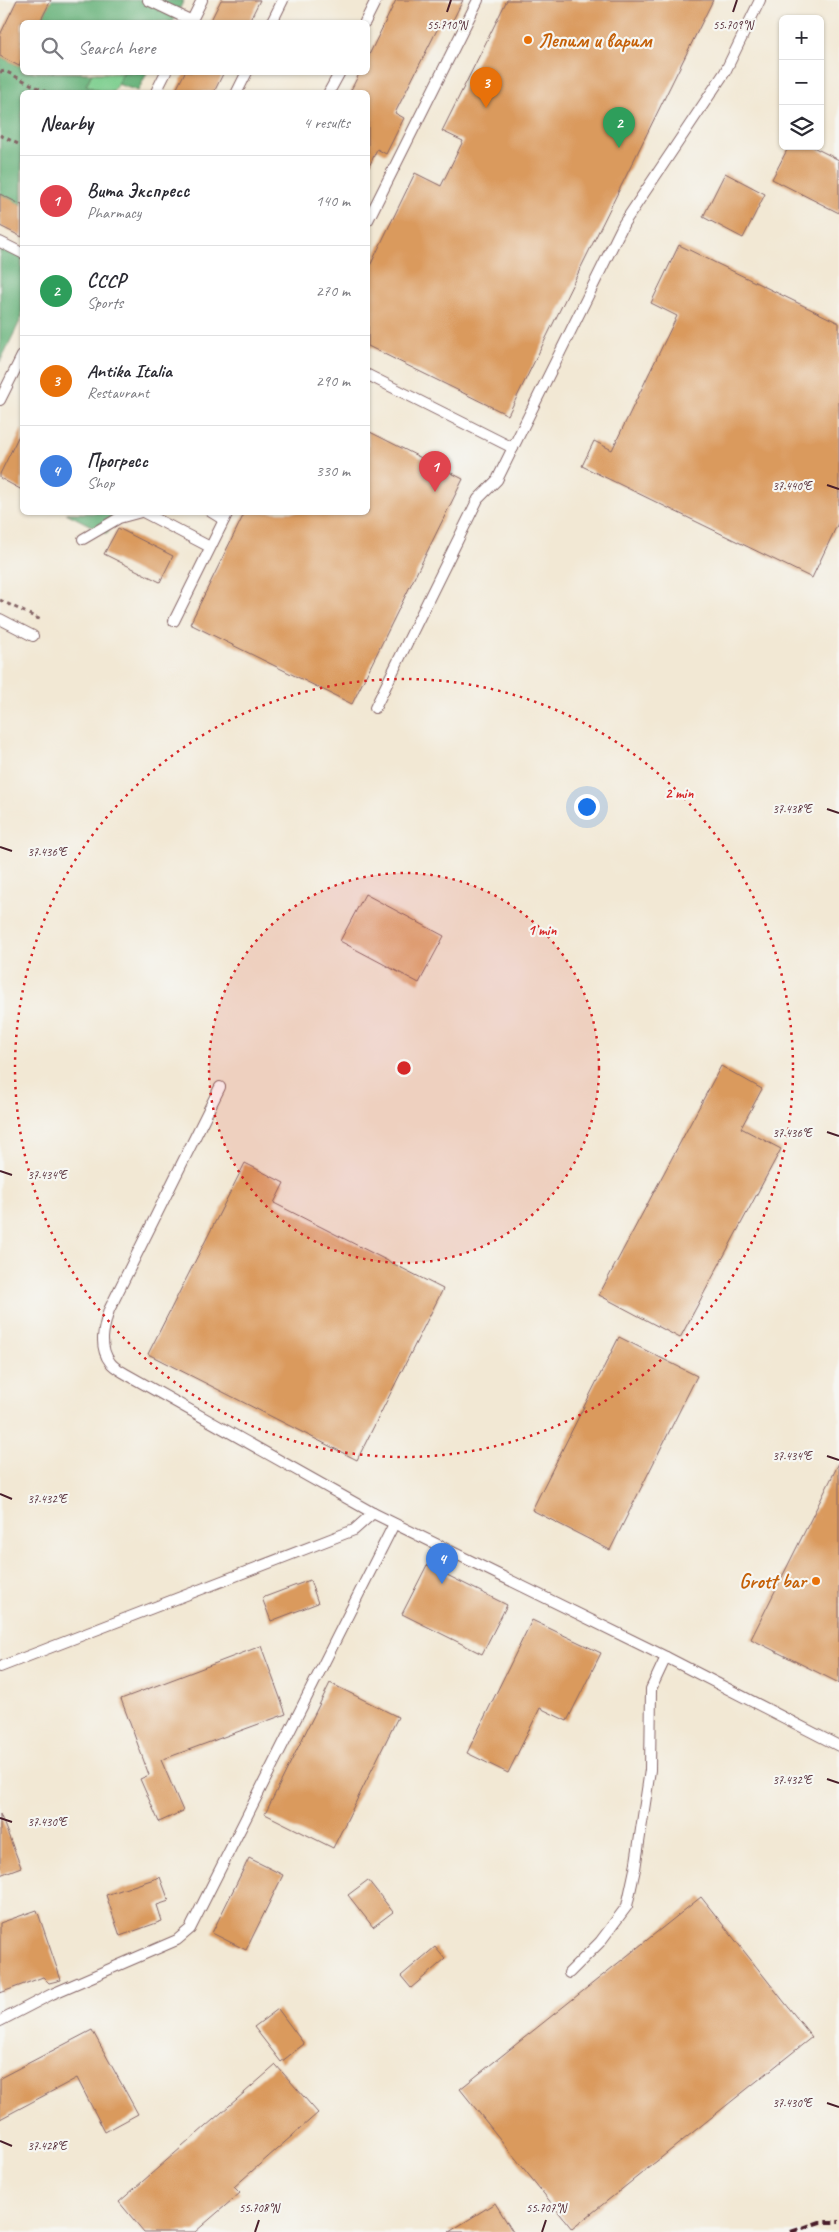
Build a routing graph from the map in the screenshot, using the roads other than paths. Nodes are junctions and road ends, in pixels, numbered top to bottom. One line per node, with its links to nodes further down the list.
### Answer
1 (148, 0): 7 (lane)
2 (202, 0): 8 (lane)
3 (283, 0): 9 (lane)
4 (376, 0): 10 (lane)
5 (478, 0): 17 (lane)
6 (760, 0): 23 (lane)
7 (187, 20)
8 (192, 20)
9 (273, 20)
10 (366, 20)
11 (164, 75): 14 (lane)
12 (246, 75): 15 (lane)
13 (338, 75): 16 (lane)
14 (157, 90)
15 (238, 90)
16 (331, 90)
17 (370, 216)
18 (0, 242): 19 (lane)
19 (20, 252)
20 (20, 360): 22 (lane)
21 (370, 375): 23 (lane)
22 (0, 400)
23 (513, 448): 32 (lane)
24 (130, 515): 27 (lane)
25 (148, 515): 28 (lane)
26 (226, 516): 28 (lane)
27 (83, 539)
28 (210, 547): 30 (lane)
29 (0, 619): 31 (lane)
30 (174, 621)
31 (33, 636)
32 (375, 708)
33 (220, 1087): 34 (lane)
34 (373, 1514): 35 (lane); 37 (lane)
35 (394, 1524): 36 (lane); 40 (lane)
36 (666, 1657): 38 (lane); 39 (lane)
37 (0, 1667)
38 (839, 1746)
39 (569, 1973)
40 (0, 2021)

